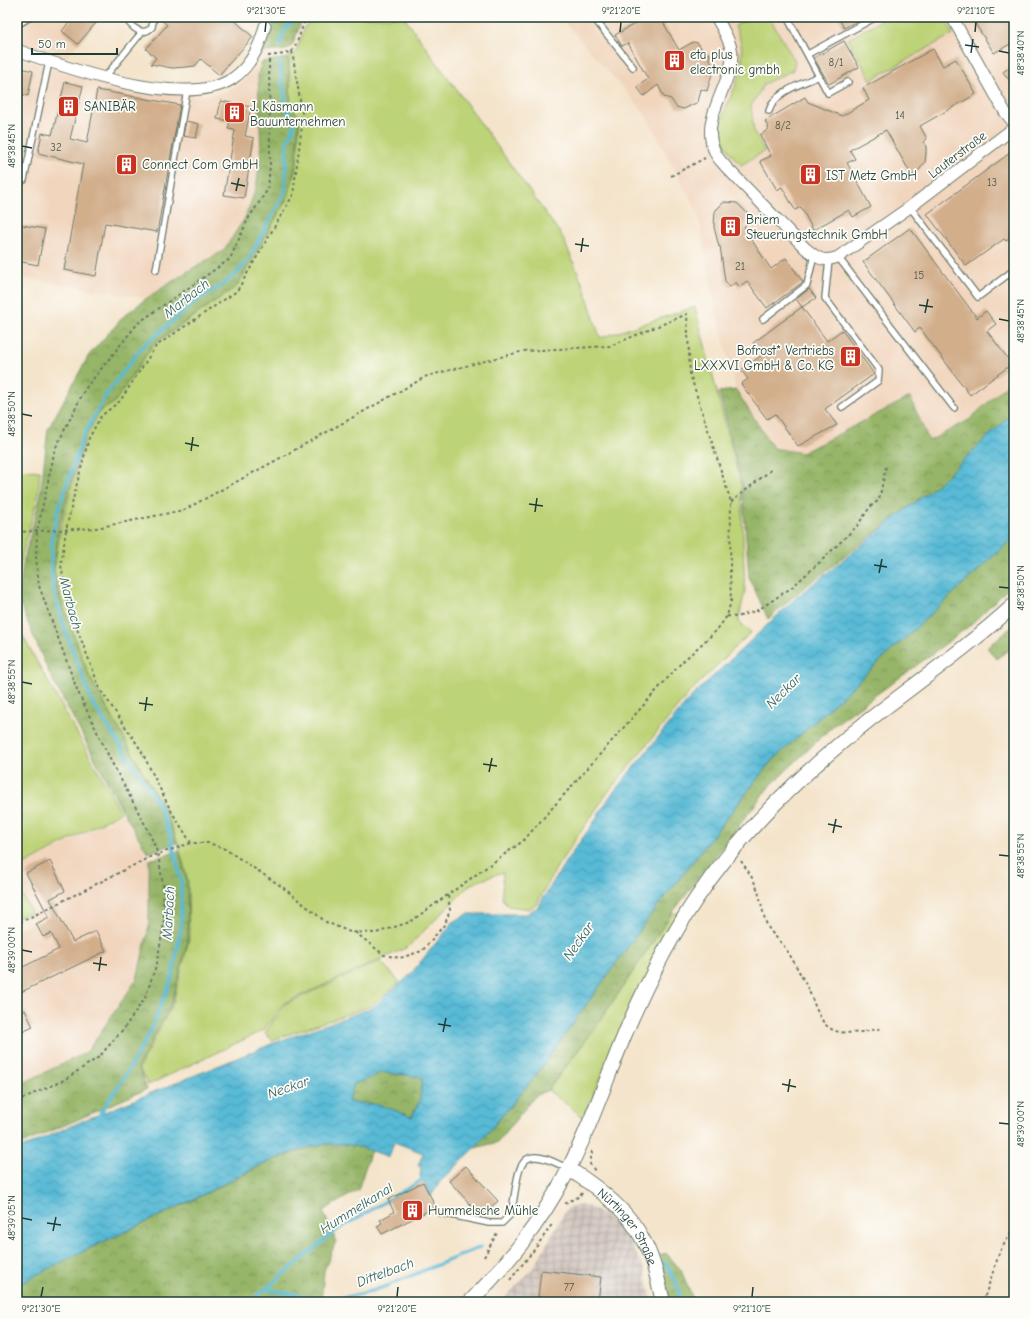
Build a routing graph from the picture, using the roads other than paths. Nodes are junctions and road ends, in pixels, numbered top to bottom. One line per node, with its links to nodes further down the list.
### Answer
1 (30, 17): 9 (lane)
2 (126, 17): 11 (lane)
3 (150, 17): 11 (lane)
4 (716, 17): 25 (street)
5 (787, 17): 13 (lane)
6 (876, 17): 13 (lane)
7 (952, 17): 21 (street)
8 (595, 18): 15 (lane)
9 (17, 26)
10 (265, 26): 19 (street)
11 (142, 32): 17 (lane)
12 (17, 50): 14 (street)
13 (808, 54): 16 (lane)
14 (49, 62): 17 (street); 23 (lane)
15 (633, 66)
16 (819, 76): 18 (lane); 20 (lane)
17 (105, 78): 19 (street)
18 (848, 82)
19 (187, 90): 27 (lane)
20 (769, 111)
21 (1014, 123)
22 (1014, 128): 24 (street, Lauterstraße)
23 (24, 180)
24 (910, 207): 26 (street, Lauterstraße); 28 (lane)
25 (814, 255): 26 (street); 29 (lane)
26 (834, 259): 30 (lane); 31 (lane)
27 (156, 270)
28 (1014, 270)
29 (763, 319)
30 (842, 406)
31 (954, 408)
32 (1014, 605): 33 (street)
33 (569, 1169): 34 (lane); 35 (street); 36 (street, Nürtinger Straße)
34 (441, 1213)
35 (470, 1302)
36 (662, 1302)

